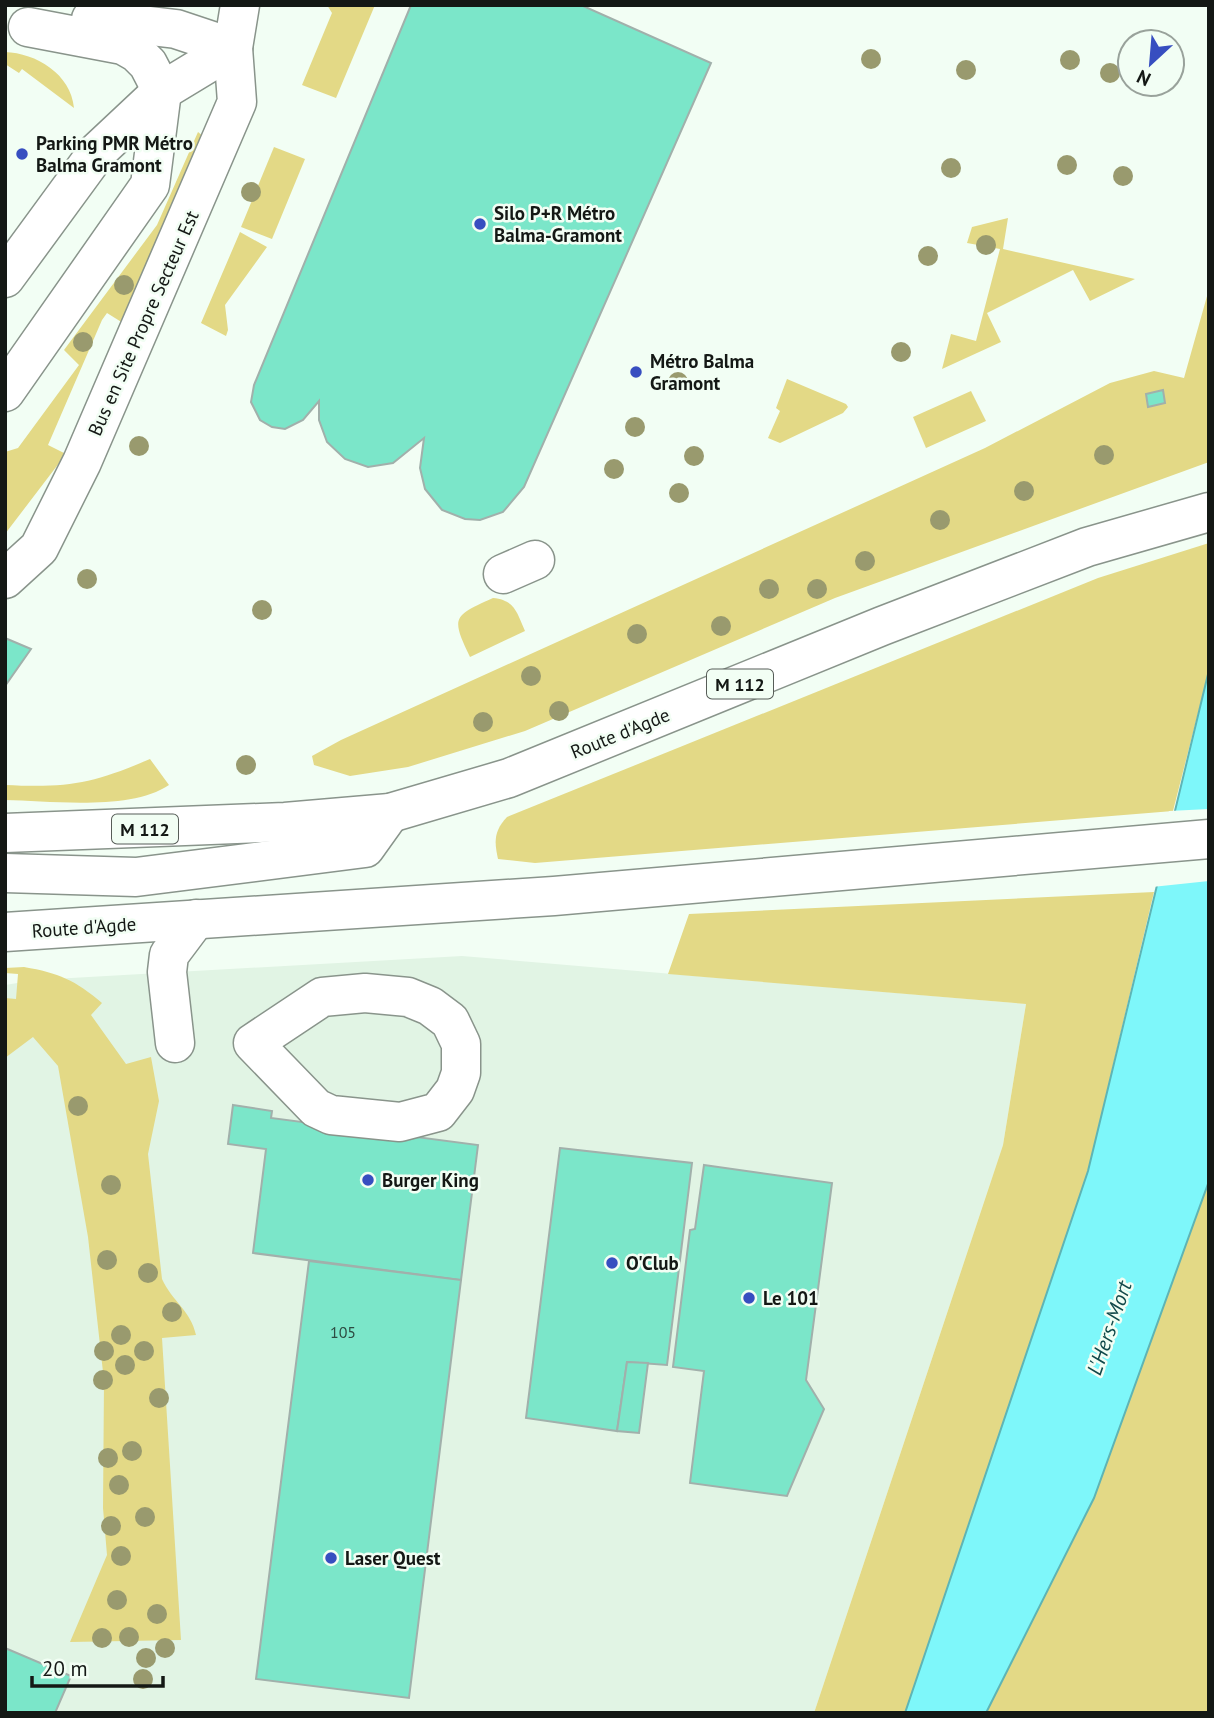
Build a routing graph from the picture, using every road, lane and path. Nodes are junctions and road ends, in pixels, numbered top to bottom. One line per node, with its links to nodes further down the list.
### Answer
1 (240, 5): 3 (main road, Bus en Site Propre Secteur Est)
2 (17, 29): 3 (main road); 4 (main road)
3 (233, 48): 4 (main road); 8 (main road, Bus en Site Propre Secteur Est)
4 (162, 90): 5 (main road); 6 (main road)
5 (5, 278)
6 (5, 392)
7 (1209, 512): 9 (main road, Route d'Agde / M 112)
8 (5, 579)
9 (390, 813): 10 (main road, Route d'Agde / M 112); 12 (main road)
10 (5, 833)
11 (1209, 839): 13 (main road, Route d'Agde)
12 (5, 873)
13 (196, 919): 14 (main road, Route d'Agde); 15 (main road)
14 (5, 932)
15 (174, 1043)
16 (253, 1043): 16 (main road)

